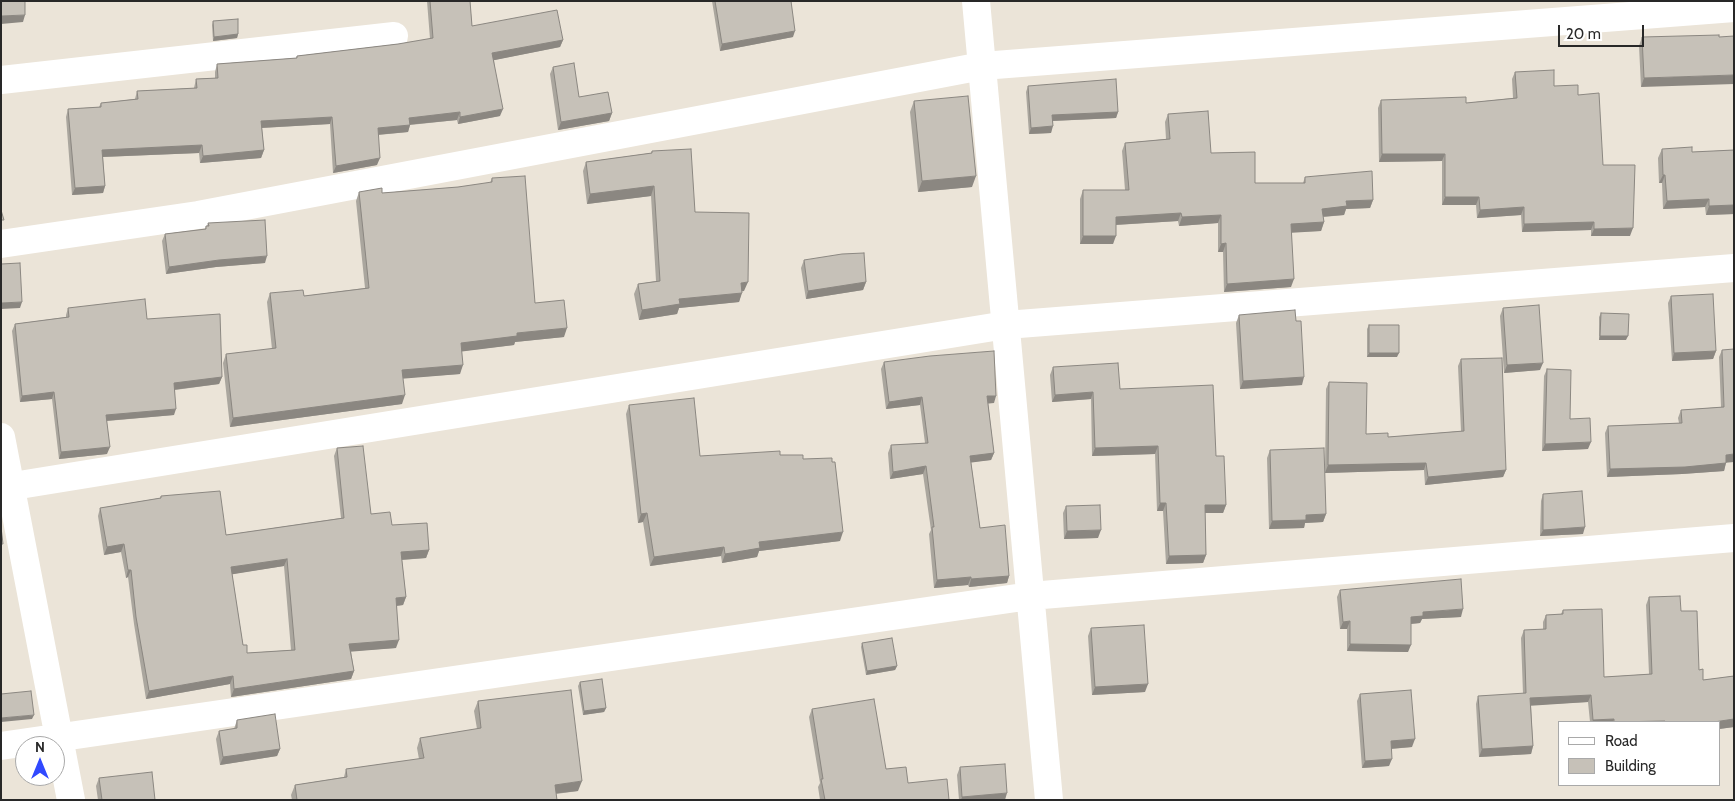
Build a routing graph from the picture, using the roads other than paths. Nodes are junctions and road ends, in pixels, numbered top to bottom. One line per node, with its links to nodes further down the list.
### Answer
1 (976, 1): 4 (street)
2 (1734, 8): 4 (street)
3 (394, 36): 5 (street)
4 (982, 66): 6 (street); 8 (street)
5 (1, 80)
6 (1, 244)
7 (1734, 268): 8 (street)
8 (1006, 325): 10 (street); 12 (street)
9 (1, 437): 10 (street)
10 (6, 487): 13 (street)
11 (1734, 538): 12 (street)
12 (1030, 596): 14 (street); 19 (street)
13 (58, 736)
14 (65, 738)
15 (15, 744): 16 (street)
16 (1, 746)
17 (65, 770): 18 (street)
18 (71, 800)
19 (1049, 800)

